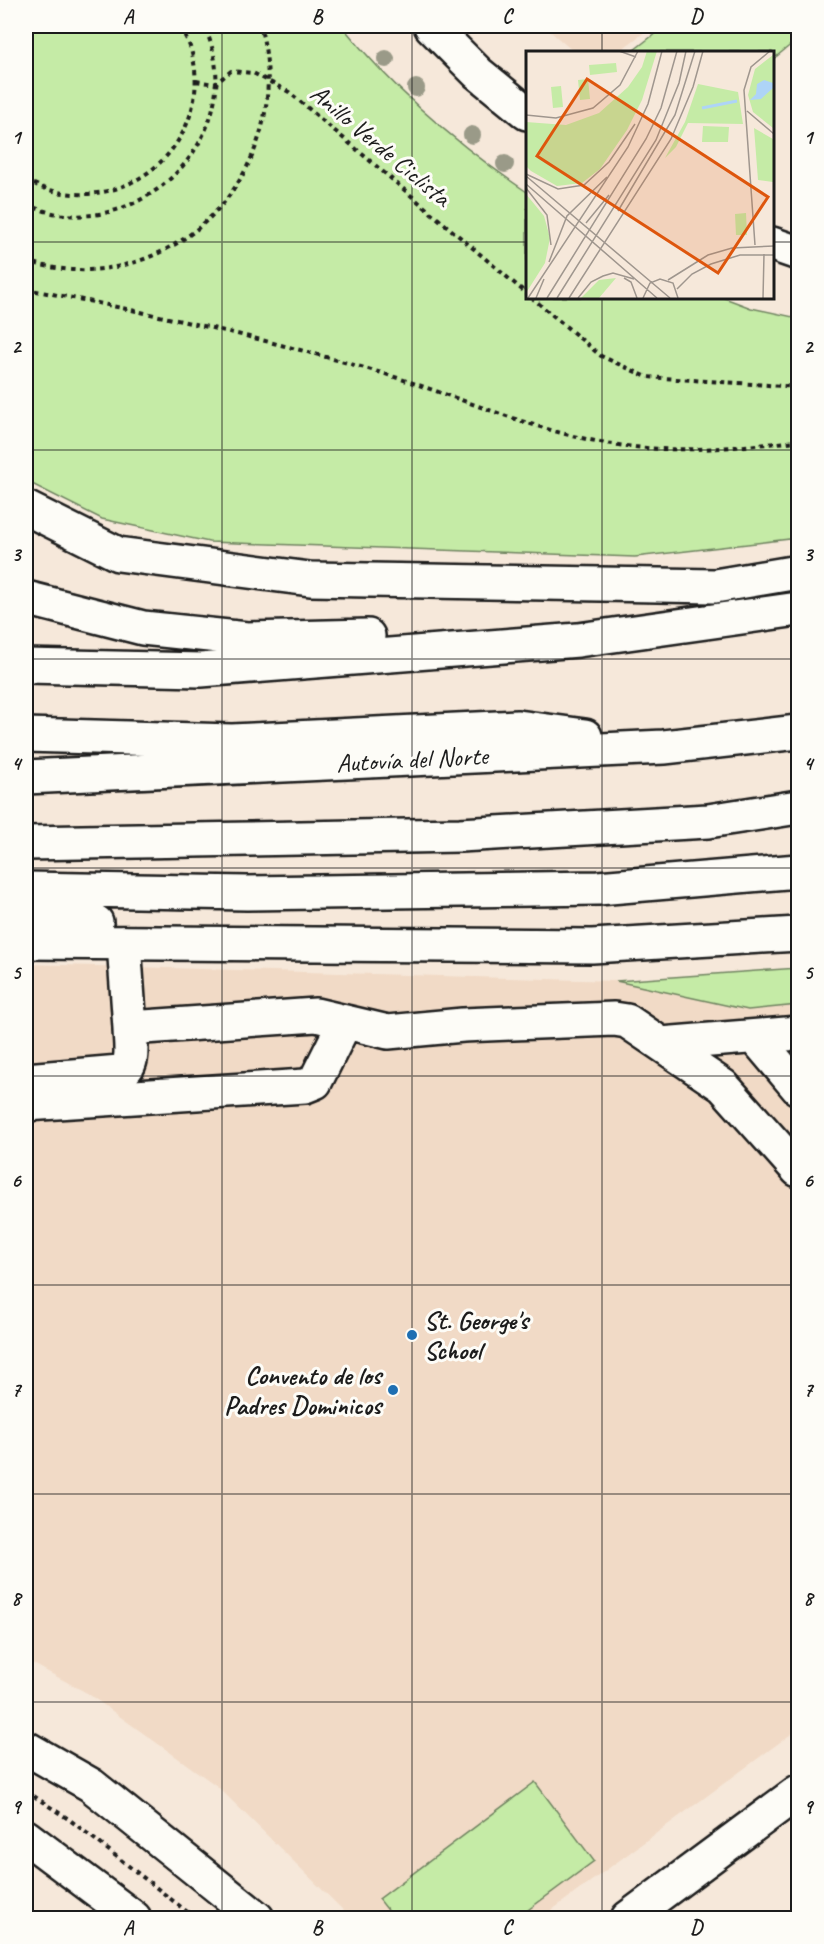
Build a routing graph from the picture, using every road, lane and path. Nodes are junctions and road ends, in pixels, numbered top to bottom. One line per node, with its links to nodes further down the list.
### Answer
1 (179, 26): 5 (path)
2 (204, 26): 7 (path)
3 (260, 26): 6 (path)
4 (431, 26): 8 (main road)
5 (196, 81): 7 (path); 9 (path)
6 (269, 81): 7 (path, Anillo Verde Ciclista); 13 (path); 15 (path, Anillo Verde Ciclista)
7 (215, 84): 10 (path)
8 (526, 112)
9 (26, 179)
10 (26, 204)
11 (773, 245): 12 (main road)
12 (798, 253)
13 (26, 261)
14 (26, 289): 18 (path)
15 (526, 293)
16 (532, 298): 17 (path)
17 (798, 387)
18 (798, 441)
19 (26, 508): 20 (main road)
20 (798, 572)
21 (26, 598): 23 (main road)
22 (798, 609): 23 (main road)
23 (519, 646): 24 (main road)
24 (26, 666)
25 (798, 732): 27 (main road, Autovía del Norte)
26 (26, 735): 27 (main road)
27 (664, 747): 28 (main road, Autovía del Norte)
28 (26, 777)
29 (798, 807): 30 (main road)
30 (26, 843)
31 (798, 871): 32 (main road)
32 (26, 889)
33 (26, 918): 37 (main road)
34 (798, 934): 37 (main road)
35 (26, 942): 36 (main road)
36 (124, 943): 37 (main road); 39 (main road)
37 (327, 945)
38 (345, 1022): 39 (main road); 42 (main road); 45 (main road)
39 (130, 1028): 43 (main road)
40 (798, 1033): 41 (main road)
41 (755, 1036): 42 (main road); 44 (main road)
42 (661, 1044): 46 (main road)
43 (26, 1080)
44 (798, 1088)
45 (26, 1104)
46 (798, 1170)
47 (26, 1748): 53 (main road)
48 (26, 1791): 52 (path)
49 (798, 1792): 54 (main road)
50 (26, 1837): 51 (main road)
51 (134, 1918)
52 (195, 1918)
53 (258, 1918)
54 (628, 1918)

